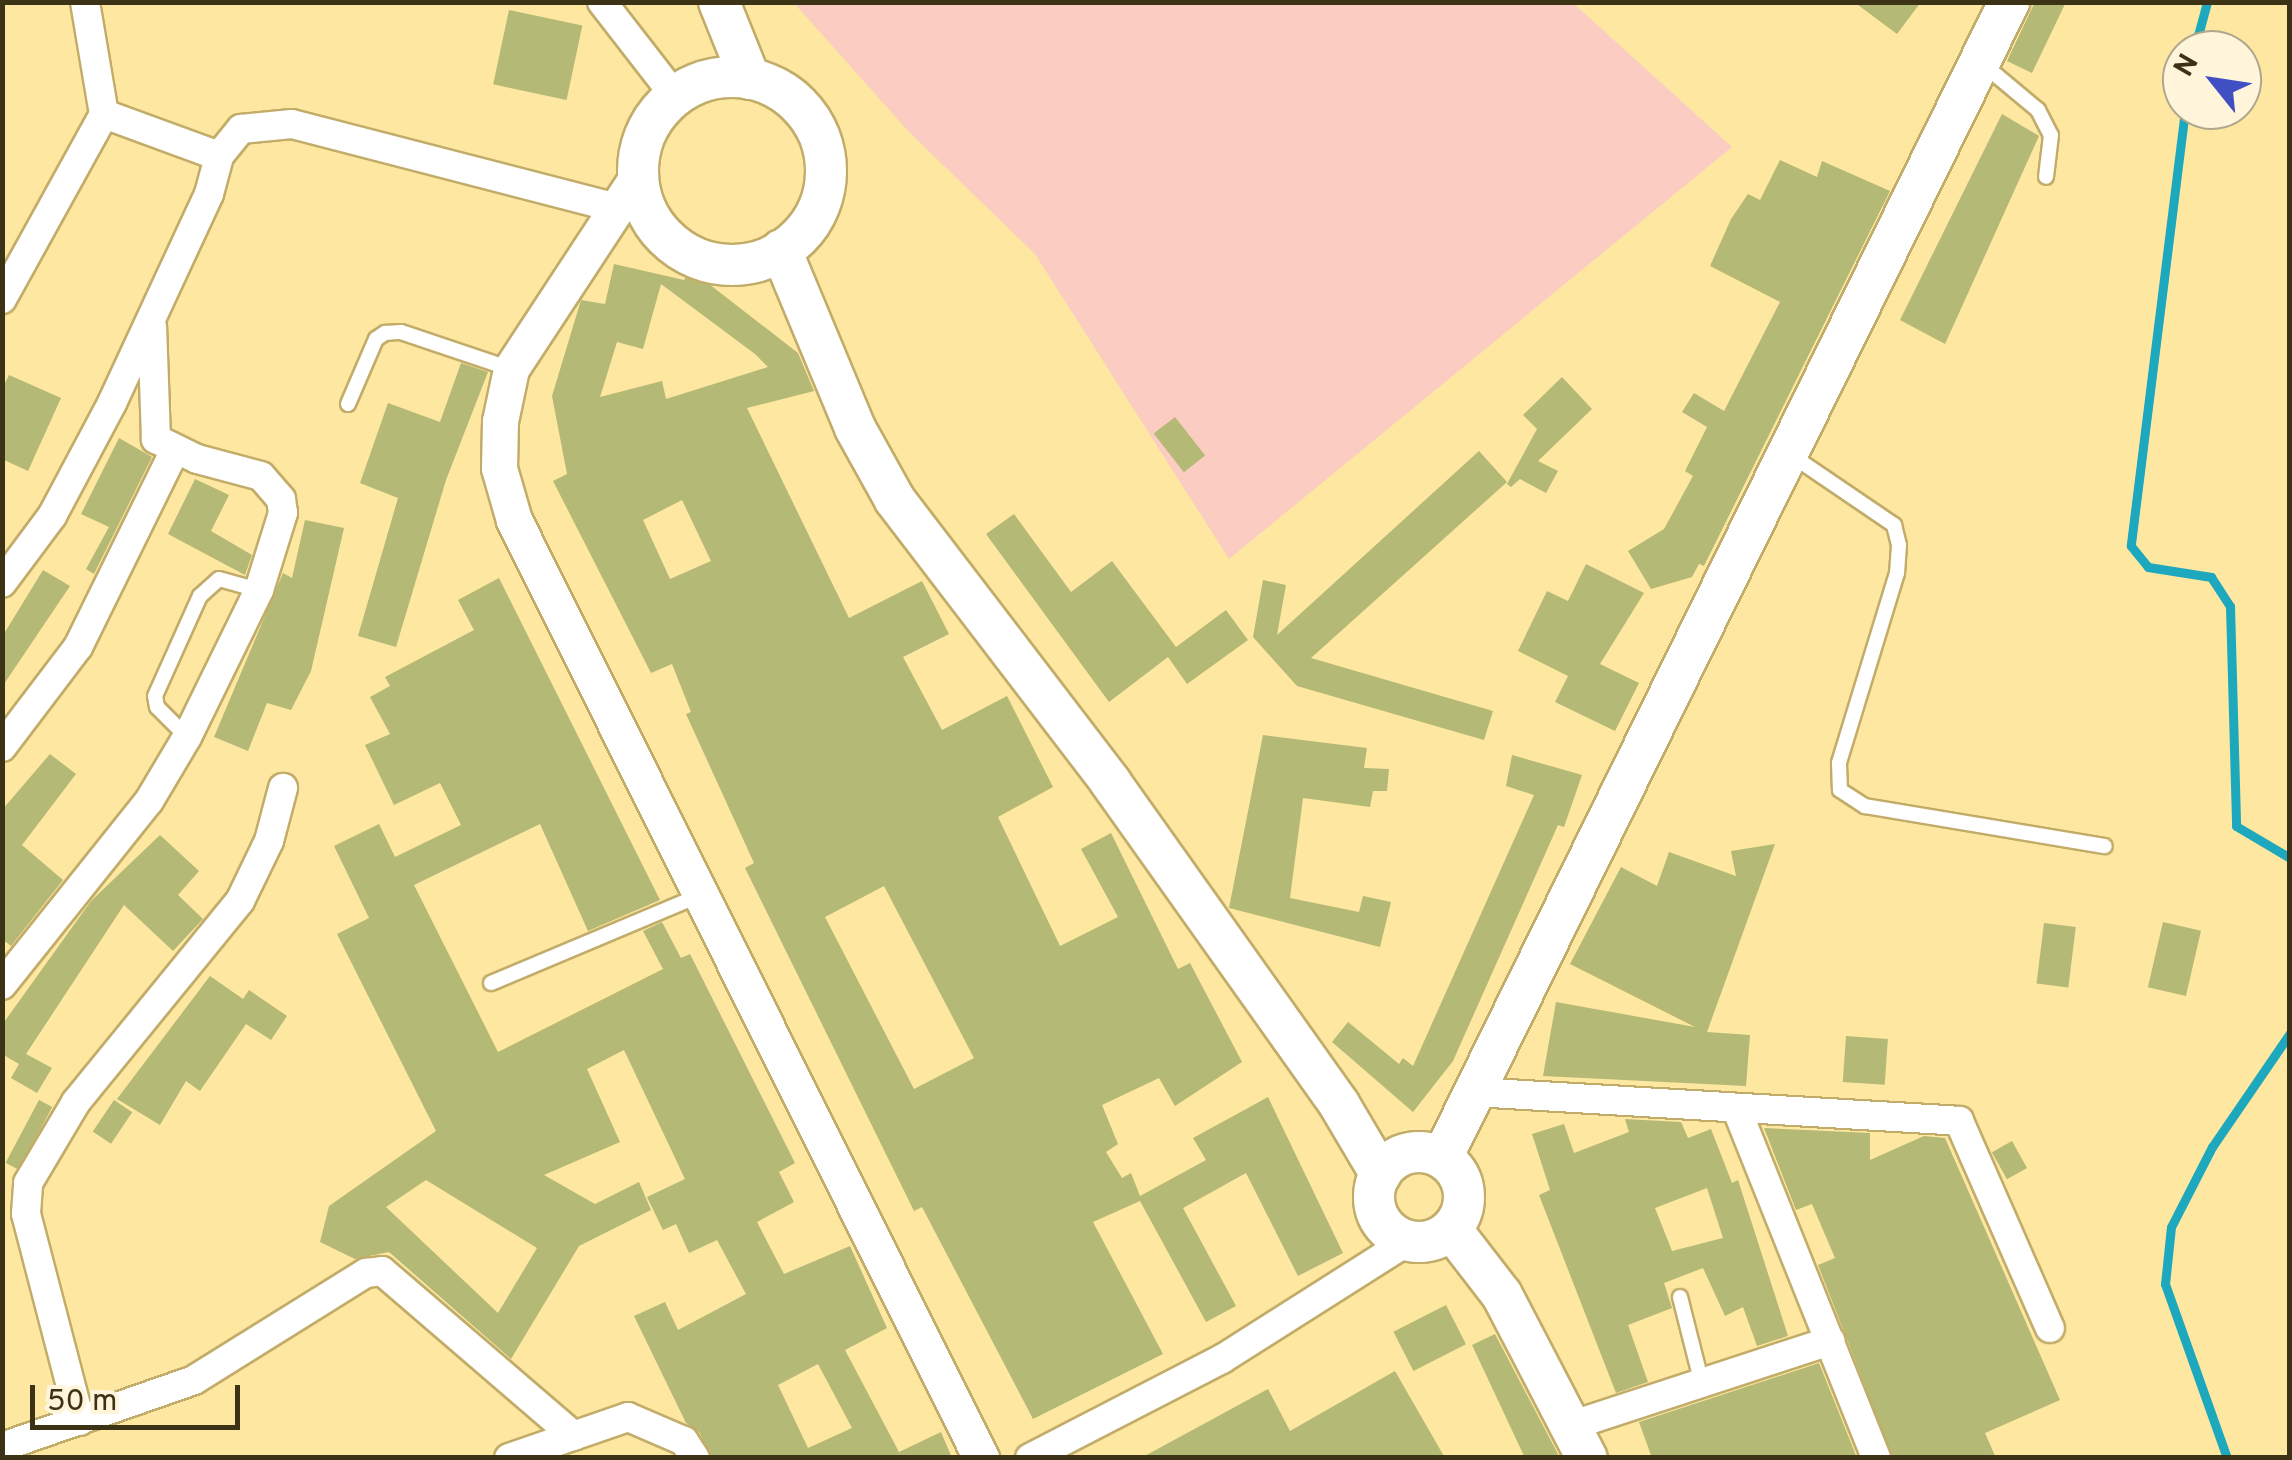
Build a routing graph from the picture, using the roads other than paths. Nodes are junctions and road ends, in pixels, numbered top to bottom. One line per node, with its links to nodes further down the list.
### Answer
1 (85, 2): 8 (street)
2 (602, 2): 7 (street)
3 (718, 2): 6 (main road)
4 (2008, 2): 5 (main road)
5 (1980, 61): 11 (lane); 19 (main road)
6 (750, 78): 7 (main road); 13 (main road)
7 (675, 96): 10 (main road)
8 (104, 114): 9 (street); 14 (street)
9 (219, 156): 12 (street); 15 (street)
10 (639, 174): 12 (street); 13 (main road)
11 (2046, 177)
12 (616, 208): 16 (street)
13 (782, 250): 32 (main road)
14 (2, 299)
15 (152, 321): 18 (street); 20 (street)
16 (511, 369): 17 (lane); 26 (street)
17 (348, 404)
18 (175, 450): 21 (street); 23 (street)
19 (1786, 452): 25 (lane); 29 (main road)
20 (2, 583)
21 (259, 590): 22 (street); 22 (lane)
22 (188, 737): 28 (street)
23 (2, 747)
24 (282, 788): 33 (street)
25 (2106, 846)
26 (700, 894): 27 (lane); 46 (street)
27 (491, 982)
28 (2, 986)
29 (1474, 1092): 30 (street); 31 (main road)
30 (1737, 1110): 37 (street); 38 (street)
31 (1442, 1158): 32 (main road); 34 (main road)
32 (1381, 1175): 35 (main road)
33 (15, 1178): 40 (street)
34 (1451, 1229): 35 (main road); 42 (main road)
35 (1408, 1241): 47 (street)
36 (1680, 1297): 39 (lane)
37 (2050, 1328)
38 (1830, 1341): 39 (street); 48 (street)
39 (1702, 1385): 42 (street)
40 (80, 1422): 41 (street); 43 (street)
41 (574, 1436): 44 (street); 45 (street)
42 (1578, 1442)
43 (2, 1447)
44 (509, 1458)
45 (695, 1458)
46 (982, 1458)
47 (1030, 1458)
48 (1876, 1458)

